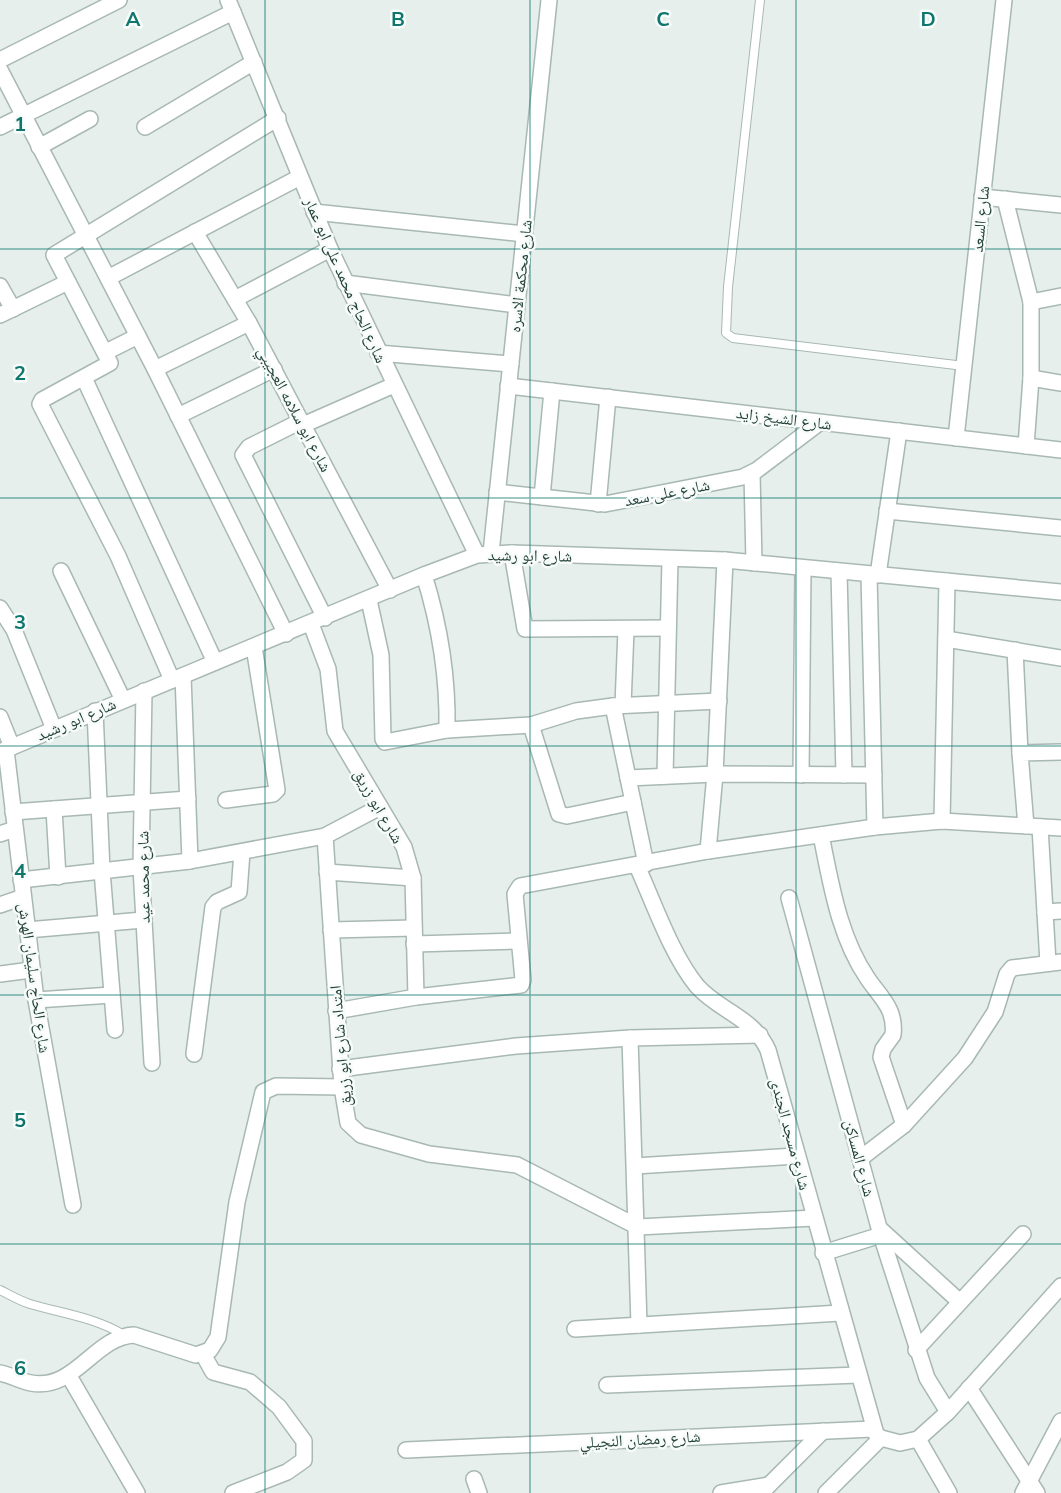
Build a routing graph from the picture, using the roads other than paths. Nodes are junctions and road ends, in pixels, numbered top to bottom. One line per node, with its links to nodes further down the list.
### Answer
1 (119, 0): 6 (street)
2 (549, 0): 21 (street, شارع محكمة الاسره)
3 (760, 0): 38 (lane)
4 (1004, 0): 16 (street, شارع السعد)
5 (231, 6): 7 (street, شارع الحاج محمد على ابو عمار); 9 (street)
6 (0, 60)
7 (254, 62): 10 (street, شارع الحاج محمد على ابو عمار); 13 (street)
8 (0, 70): 9 (street)
9 (23, 116): 12 (street); 14 (street)
10 (278, 118): 15 (street, شارع الحاج محمد على ابو عمار); 22 (street)
11 (90, 119): 14 (street)
12 (0, 127)
13 (145, 127)
14 (39, 147): 22 (street)
15 (300, 177): 19 (street, شارع الحاج محمد على ابو عمار); 20 (street)
16 (982, 197): 17 (street); 38 (street, شارع السعد)
17 (1005, 199): 18 (street); 30 (street, شارع السعد)
18 (1061, 205)
19 (314, 212): 21 (street); 23 (street, شارع الحاج محمد على ابو عمار)
20 (195, 232): 24 (street); 29 (street, شارع ابو سلامه العجيبي)
21 (524, 234): 31 (street, شارع محكمة الاسره)
22 (86, 236): 24 (street); 25 (street)
23 (330, 249): 26 (street, شارع الحاج محمد على ابو عمار); 29 (street)
24 (108, 278): 34 (street)
25 (68, 282): 32 (street); 35 (street)
26 (345, 283): 31 (street); 36 (street, شارع الحاج محمد على ابو عمار)
27 (0, 286): 32 (street)
28 (1061, 296): 30 (street)
29 (235, 299): 33 (street, شارع ابو سلامه العجيبي)
30 (1031, 302): 42 (street, شارع السعد)
31 (517, 305): 37 (street, شارع محكمة الاسره)
32 (6, 312)
33 (249, 323): 39 (street); 40 (street, شارع ابو سلامه العجيبي)
34 (138, 336): 35 (street); 39 (street)
35 (106, 352): 41 (street)
36 (378, 353): 37 (street); 44 (street, شارع الحاج محمد على ابو عمار)
37 (511, 364): 45 (street, شارع محكمة الاسره)
38 (964, 366): 52 (street, شارع السعد)
39 (155, 369): 48 (street)
40 (274, 369): 48 (street); 49 (street, شارع ابو سلامه العجيبي)
41 (84, 378): 84 (street); 85 (street)
42 (1030, 378): 43 (street); 53 (street, شارع السعد)
43 (1061, 383)
44 (394, 385): 49 (street); 62 (street, شارع الحاج محمد على ابو عمار)
45 (508, 386): 46 (street, شارع الشيخ زايد); 56 (street, شارع محكمة الاسره)
46 (552, 391): 47 (street, شارع الشيخ زايد); 57 (street)
47 (608, 397): 50 (street, شارع الشيخ زايد); 58 (street)
48 (178, 416): 79 (street)
49 (302, 423): 72 (street, شارع ابو سلامه العجيبي); 76 (street, شارع ابو زريق)
50 (819, 423): 51 (street, شارع الشيخ زايد); 55 (street, شارع على سعد)
51 (899, 431): 52 (street, شارع الشيخ زايد); 59 (street)
52 (956, 438): 53 (street, شارع الشيخ زايد)
53 (1026, 446): 54 (street, شارع الشيخ زايد)
54 (1061, 450)
55 (752, 473): 58 (street, شارع على سعد); 65 (street)
56 (497, 492): 57 (street, شارع على سعد); 62 (street, شارع محكمة الاسره)
57 (542, 497): 58 (street, شارع على سعد)
58 (598, 504)
59 (887, 511): 60 (street); 70 (street)
60 (1061, 528)
61 (512, 553): 62 (street, شارع ابو رشيد); 63 (street, شارع ابو رشيد); 78 (street)
62 (484, 554): 69 (street, شارع ابو رشيد)
63 (670, 559): 64 (street, شارع ابو رشيد); 77 (street)
64 (725, 560): 65 (street, شارع ابو رشيد); 88 (street)
65 (754, 563): 66 (street, شارع ابو رشيد)
66 (802, 568): 68 (street, شارع ابو رشيد); 100 (street)
67 (61, 571): 87 (street)
68 (839, 572): 70 (street, شارع ابو رشيد); 101 (street)
69 (424, 575): 72 (street, شارع ابو رشيد); 95 (street)
70 (873, 575): 71 (street, شارع ابو رشيد); 102 (street)
71 (947, 582): 73 (street, شارع ابو رشيد); 80 (street)
72 (390, 590): 74 (street, شارع ابو رشيد)
73 (1061, 592)
74 (369, 600): 76 (street, شارع ابو رشيد); 95 (street)
75 (0, 608): 94 (street)
76 (318, 621): 79 (street, شارع ابو رشيد); 110 (street, شارع ابو زريق)
77 (668, 628): 78 (street); 89 (street)
78 (626, 630): 90 (street, شارع مسجد الجندى)
79 (286, 634): 81 (street, شارع ابو رشيد)
80 (946, 639): 82 (street); 113 (street)
81 (254, 647): 84 (street, شارع ابو رشيد); 106 (street)
82 (1015, 650): 83 (street); 98 (street)
83 (1061, 658)
84 (215, 662): 85 (street, شارع ابو رشيد)
85 (177, 678): 86 (street, شارع ابو رشيد); 105 (street)
86 (144, 691): 87 (street, شارع ابو رشيد); 107 (street, شارع محمد عيد)
87 (123, 700): 91 (street, شارع ابو رشيد)
88 (719, 701): 89 (street); 99 (street)
89 (666, 702): 90 (street); 103 (street)
90 (618, 706): 93 (street); 104 (street, شارع مسجد الجندى)
91 (95, 711): 94 (street, شارع ابو رشيد); 109 (street)
92 (0, 717): 96 (street, شارع الحاج سليمان الهرش)
93 (531, 725): 95 (street); 108 (street)
94 (54, 729): 96 (street, شارع ابو رشيد)
95 (447, 730)
96 (6, 749): 112 (street, شارع الحاج سليمان الهرش)
97 (1061, 752): 98 (street)
98 (1020, 753): 115 (street)
99 (715, 774): 100 (street); 103 (street); 121 (street)
100 (801, 775): 101 (street)
101 (844, 775): 102 (street)
102 (874, 775): 114 (street)
103 (665, 776): 104 (street)
104 (628, 778): 108 (street, شارع مسجد الجندى)
105 (188, 798): 107 (street); 123 (street)
106 (226, 800)
107 (142, 802): 109 (street); 125 (street, شارع محمد عيد)
108 (633, 802): 124 (street, شارع مسجد الجندى)
109 (99, 805): 111 (street); 126 (street)
110 (380, 807): 120 (street); 129 (street, شارع ابو زريق)
111 (54, 809): 112 (street); 128 (street)
112 (13, 812): 117 (street, شارع الحاج سليمان الهرش)
113 (942, 821): 114 (street); 115 (street)
114 (875, 826): 119 (street)
115 (1033, 826): 116 (street); 135 (street)
116 (1061, 828)
117 (15, 829): 118 (street); 130 (street, شارع الحاج سليمان الهرش)
118 (0, 834)
119 (821, 835): 121 (street); 157 (street)
120 (325, 836): 122 (street); 127 (street, امتداد شارع ابو زريق)
121 (708, 851): 124 (street)
122 (242, 852): 123 (street); 153 (street)
123 (190, 861): 125 (street)
124 (642, 865): 141 (street); 151 (street, شارع مسجد الجندى)
125 (141, 867): 126 (street); 136 (street, شارع محمد عيد)
126 (102, 871): 128 (street); 137 (street)
127 (327, 872): 129 (street); 140 (street, امتداد شارع ابو زريق)
128 (58, 876): 130 (street)
129 (413, 878): 138 (street, شارع ابو زريق)
130 (21, 880): 131 (street, شارع الحاج سليمان الهرش)
131 (23, 897): 133 (street); 139 (street, شارع الحاج سليمان الهرش)
132 (789, 898): 159 (street, شارع المساكن)
133 (0, 905)
134 (1061, 911): 135 (street)
135 (1045, 912): 143 (street)
136 (144, 920): 137 (street); 154 (street, شارع محمد عيد)
137 (107, 923): 139 (street); 146 (street)
138 (414, 928): 140 (street); 142 (street, شارع ابو زريق)
139 (27, 930): 144 (street, شارع الحاج سليمان الهرش)
140 (331, 930): 149 (street, امتداد شارع ابو زريق)
141 (518, 941): 142 (street); 147 (street)
142 (414, 944): 147 (street, شارع ابو زريق)
143 (1054, 963): 157 (street)
144 (31, 970): 145 (street); 148 (street, شارع الحاج سليمان الهرش)
145 (0, 974)
146 (112, 995): 148 (street); 150 (street)
147 (416, 997): 149 (street)
148 (36, 1000): 161 (street, شارع الحاج سليمان الهرش)
149 (336, 1011): 155 (street, امتداد شارع ابو زريق)
150 (115, 1030)
151 (760, 1035): 152 (street); 158 (street, شارع مسجد الجندى)
152 (630, 1038): 155 (street); 160 (street)
153 (194, 1054)
154 (152, 1062)
155 (340, 1069): 156 (street, امتداد شارع ابو زريق)
156 (342, 1087): 163 (street, امتداد شارع ابو زريق); 175 (street)
157 (904, 1125): 159 (street)
158 (796, 1156): 160 (street); 162 (street, شارع مسجد الجندى)
159 (861, 1158): 164 (street, شارع المساكن)
160 (635, 1166): 163 (street)
161 (73, 1205)
162 (814, 1218): 163 (street); 166 (street, شارع مسجد الجندى)
163 (638, 1227): 171 (street)
164 (880, 1232): 166 (street); 169 (street); 174 (street, شارع المساكن)
165 (1023, 1234): 169 (street)
166 (824, 1253): 170 (street, شارع مسجد الجندى)
167 (1061, 1286): 180 (street)
168 (0, 1290): 173 (lane)
169 (960, 1302): 174 (street)
170 (840, 1313): 171 (street); 178 (street, شارع مسجد الجندى)
171 (639, 1325): 172 (street)
172 (575, 1329)
173 (124, 1335): 175 (street); 177 (street)
174 (916, 1350): 181 (street, شارع المساكن)
175 (203, 1354): 190 (street)
176 (0, 1373): 177 (street)
177 (69, 1376): 189 (street)
178 (858, 1376): 179 (street); 184 (street, شارع مسجد الجندى)
179 (607, 1385)
180 (969, 1388): 181 (street); 188 (street)
181 (948, 1412): 185 (street)
182 (1061, 1421): 188 (street)
183 (823, 1431): 184 (street, شارع رمضان النجيلي); 186 (street, شارع رمضان النجيلي); 187 (street)
184 (877, 1434): 185 (street, شارع رمضان النجيلي); 192 (street)
185 (918, 1439): 193 (street)
186 (406, 1450)
187 (765, 1489): 191 (street)
188 (1030, 1490)
189 (137, 1493)
190 (233, 1493)
191 (721, 1493)
192 (826, 1493)
193 (949, 1493)

